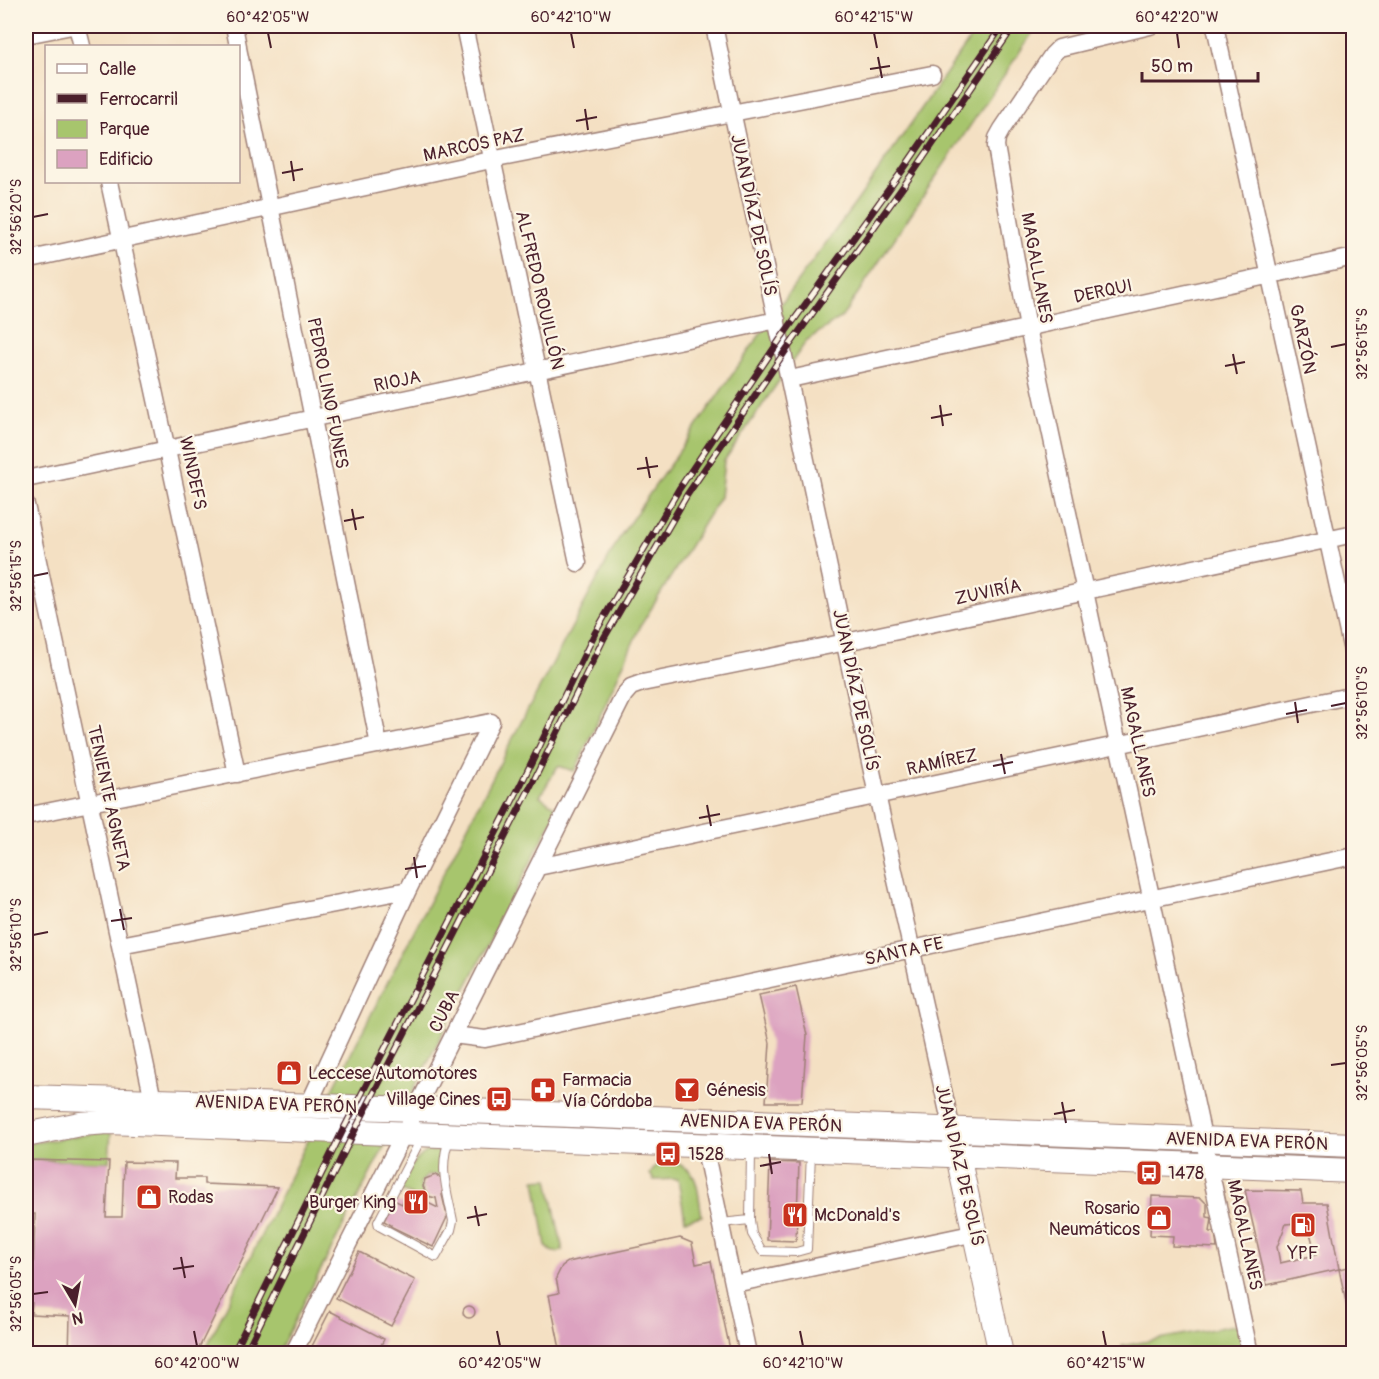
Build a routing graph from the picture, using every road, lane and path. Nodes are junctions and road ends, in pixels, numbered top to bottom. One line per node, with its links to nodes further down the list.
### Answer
1 (72, 26): 8 (street)
2 (77, 26): 9 (street)
3 (234, 26): 10 (street, PEDRO LINO FUNES)
4 (464, 26): 14 (street, ALFREDO ROUILLÓN)
5 (714, 26): 13 (street, JUAN DÍAZ DE SOLÍS)
6 (1150, 26): 22 (street, MAGALLANES)
7 (1215, 26): 20 (street, GARZÓN)
8 (26, 35)
9 (82, 45)
10 (238, 45)
11 (240, 57): 16 (street, PEDRO LINO FUNES)
12 (932, 74): 13 (street, MARCOS PAZ)
13 (733, 113): 14 (street, MARCOS PAZ); 21 (street, JUAN DÍAZ DE SOLÍS)
14 (491, 160): 16 (street, MARCOS PAZ); 23 (street, ALFREDO ROUILLÓN)
15 (109, 183): 17 (street, WINDEFS)
16 (271, 207): 17 (street, MARCOS PAZ); 25 (street, PEDRO LINO FUNES)
17 (121, 239): 19 (street, MARCOS PAZ); 26 (street, WINDEFS)
18 (1353, 257): 20 (street, DERQUI)
19 (26, 260)
20 (1269, 275): 22 (street, DERQUI); 30 (street, GARZÓN)
21 (777, 320): 23 (street, RIOJA); 24 (street, JUAN DÍAZ DE SOLÍS)
22 (1028, 328): 24 (street, DERQUI); 32 (street, MAGALLANES)
23 (538, 371): 25 (street, RIOJA); 31 (street, ALFREDO ROUILLÓN)
24 (790, 379): 33 (street, JUAN DÍAZ DE SOLÍS)
25 (314, 418): 26 (street, RIOJA); 37 (street, PEDRO LINO FUNES)
26 (168, 449): 27 (street, RIOJA); 39 (street, WINDEFS)
27 (26, 479)
28 (26, 505): 41 (street, TENIENTE AGNETA)
29 (1353, 534): 30 (street, ZUVIRÍA)
30 (1327, 540): 32 (street, ZUVIRÍA); 34 (street, GARZÓN)
31 (578, 563)
32 (1085, 591): 33 (street, ZUVIRÍA); 38 (street, MAGALLANES)
33 (846, 642): 35 (street, ZUVIRÍA); 40 (street, JUAN DÍAZ DE SOLÍS)
34 (1353, 660)
35 (631, 687): 44 (street, CUBA)
36 (1353, 695): 38 (street, RAMÍREZ)
37 (380, 745): 39 (street); 45 (street)
38 (1118, 745): 40 (street, RAMÍREZ); 46 (street, MAGALLANES)
39 (237, 774): 41 (street)
40 (878, 795): 44 (street, RAMÍREZ); 48 (street, JUAN DÍAZ DE SOLÍS)
41 (90, 803): 42 (street); 47 (street, TENIENTE AGNETA)
42 (26, 816)
43 (1353, 856): 46 (street, SANTA FE)
44 (538, 867): 49 (street, CUBA)
45 (408, 890): 47 (street); 52 (street)
46 (1152, 899): 48 (street, SANTA FE); 58 (street, MAGALLANES)
47 (120, 945): 51 (street, TENIENTE AGNETA)
48 (912, 949): 49 (street, SANTA FE); 54 (street, JUAN DÍAZ DE SOLÍS)
49 (453, 1035): 53 (street, CUBA)
50 (26, 1097): 51 (main road, AVENIDA EVA PERÓN)
51 (153, 1100): 52 (main road, AVENIDA EVA PERÓN)
52 (308, 1106): 53 (main road, AVENIDA EVA PERÓN)
53 (416, 1109): 54 (main road, AVENIDA EVA PERÓN); 55 (street, CUBA)
54 (952, 1130): 58 (main road, AVENIDA EVA PERÓN); 63 (main road, JUAN DÍAZ DE SOLÍS)
55 (414, 1132): 56 (main road, AVENIDA EVA PERÓN); 56 (lane); 57 (main road, AVENIDA EVA PERÓN); 70 (street, CUBA)
56 (451, 1134): 59 (main road, AVENIDA EVA PERÓN)
57 (26, 1135)
58 (1205, 1140): 60 (main road, AVENIDA EVA PERÓN); 64 (street, MAGALLANES)
59 (704, 1145): 61 (main road, AVENIDA EVA PERÓN); 67 (street)
60 (1353, 1145)
61 (751, 1147): 62 (main road, AVENIDA EVA PERÓN); 66 (lane)
62 (811, 1149): 63 (main road, AVENIDA EVA PERÓN); 66 (lane)
63 (958, 1156): 64 (main road, AVENIDA EVA PERÓN); 68 (main road, JUAN DÍAZ DE SOLÍS)
64 (1211, 1166): 65 (main road, AVENIDA EVA PERÓN); 73 (street, MAGALLANES)
65 (1353, 1171)
66 (750, 1220): 67 (lane)
67 (721, 1223): 69 (street)
68 (976, 1233): 69 (street); 72 (main road, JUAN DÍAZ DE SOLÍS)
69 (734, 1284): 71 (street)
70 (293, 1353)
71 (748, 1353)
72 (1001, 1353)
73 (1250, 1353)

